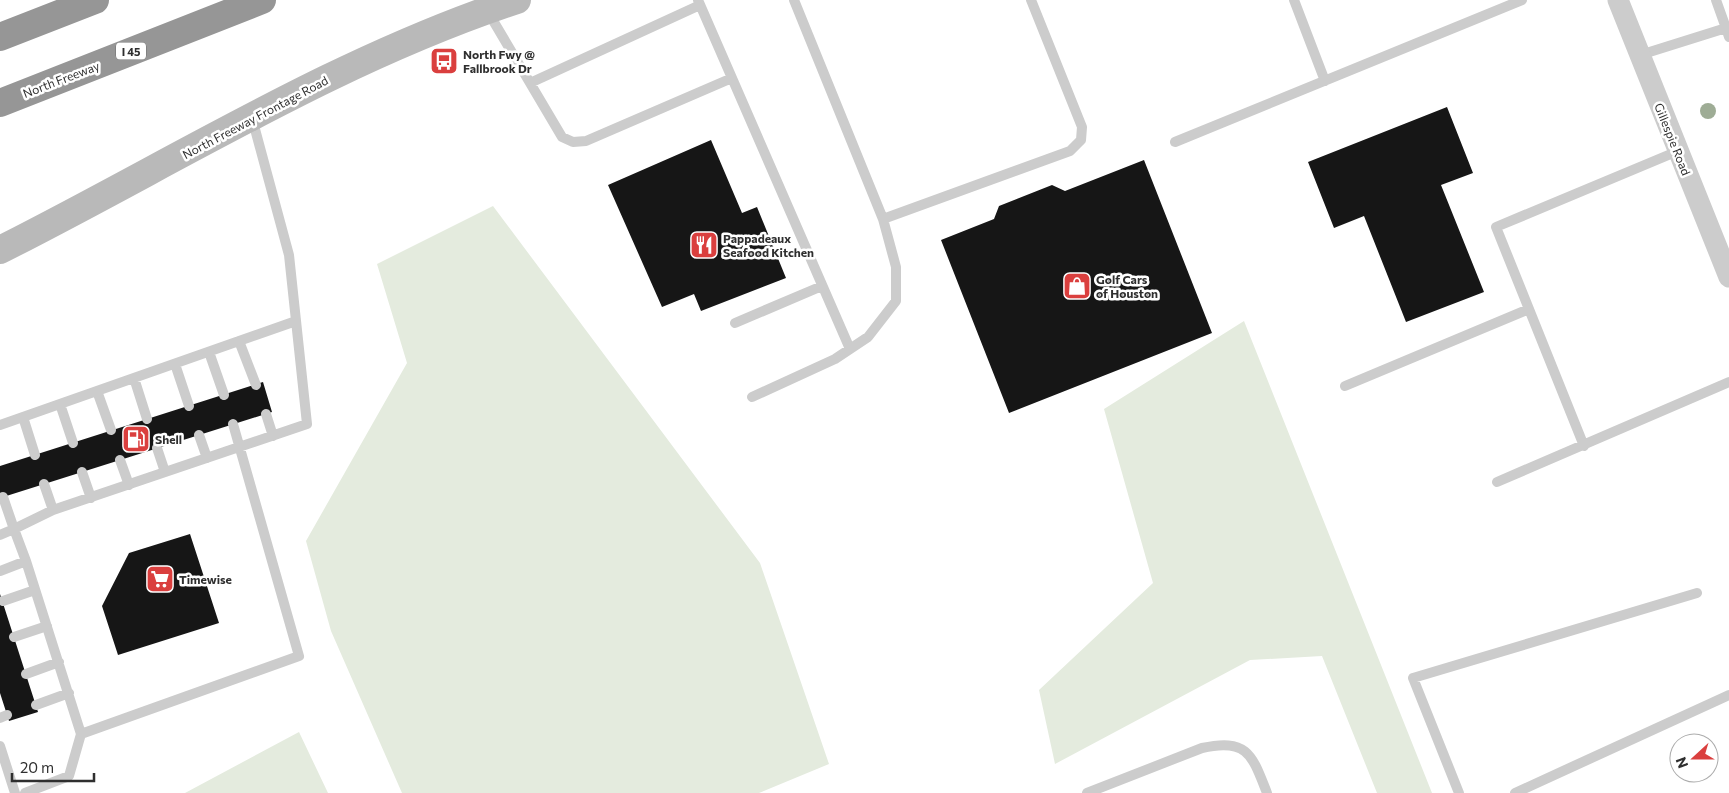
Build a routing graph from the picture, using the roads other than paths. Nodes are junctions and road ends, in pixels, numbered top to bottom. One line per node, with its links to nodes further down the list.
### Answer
1 (95, 0): 13 (highway)
2 (262, 0): 18 (highway, North Freeway / I 45)
3 (518, 0): 11 (main road, North Freeway Frontage Road)
4 (794, 0): 22 (lane)
5 (1031, 0): 22 (lane)
6 (1294, 0): 16 (lane)
7 (1522, 0): 16 (lane)
8 (1618, 0): 14 (street, Gillespie Road)
9 (1716, 0): 12 (lane)
10 (699, 3): 15 (lane); 17 (lane)
11 (487, 10): 17 (lane); 19 (main road, North Freeway Frontage Road)
12 (1728, 33): 14 (lane)
13 (0, 37)
14 (1640, 56): 21 (street, Gillespie Road)
15 (732, 78): 17 (lane); 25 (lane)
16 (1325, 80): 20 (lane)
17 (530, 83)
18 (0, 103)
19 (252, 117): 23 (main road, North Freeway Frontage Road); 27 (lane)
20 (1175, 142)
21 (1678, 151): 24 (street, Gillespie Road); 26 (lane)
22 (883, 220): 30 (lane)
23 (0, 250)
24 (1729, 277)
25 (822, 286): 28 (lane); 30 (lane)
26 (1529, 309): 36 (lane); 52 (lane)
27 (296, 321): 29 (lane); 49 (lane)
28 (734, 323)
29 (239, 341): 31 (lane); 35 (lane)
30 (850, 349): 39 (lane)
31 (208, 352): 32 (lane); 38 (lane)
32 (175, 364): 33 (lane); 41 (lane)
33 (134, 378): 37 (lane); 44 (lane)
34 (1729, 382): 52 (lane)
35 (256, 385)
36 (1345, 386)
37 (97, 391): 40 (lane); 47 (lane)
38 (224, 395)
39 (752, 396)
40 (60, 404): 43 (lane); 50 (lane)
41 (190, 406)
42 (266, 414): 49 (lane)
43 (22, 417): 46 (lane); 54 (lane)
44 (147, 419)
45 (233, 424): 51 (lane)
46 (0, 425)
47 (111, 430)
48 (199, 435): 55 (lane)
49 (273, 436): 51 (lane)
50 (73, 443)
51 (241, 446): 55 (lane); 79 (lane)
52 (1584, 446): 59 (lane)
53 (157, 448): 58 (lane)
54 (35, 455)
55 (207, 458): 58 (lane)
56 (120, 460): 61 (lane)
57 (82, 472): 63 (lane)
58 (165, 472): 61 (lane)
59 (1497, 482)
60 (44, 484): 64 (lane)
61 (129, 485): 63 (lane)
62 (3, 497): 65 (lane)
63 (91, 498): 64 (lane)
64 (53, 510): 65 (lane)
65 (14, 529): 66 (lane); 67 (lane)
66 (0, 535)
67 (26, 561): 68 (lane); 69 (lane)
68 (0, 571)
69 (35, 590): 71 (lane); 72 (lane)
70 (1697, 593): 85 (lane)
71 (3, 601)
72 (47, 626): 73 (lane); 74 (lane)
73 (14, 637)
74 (59, 662): 75 (lane); 76 (lane)
75 (26, 674)
76 (69, 693): 78 (lane); 79 (lane)
77 (1729, 695): 86 (lane)
78 (36, 705)
79 (81, 734): 82 (lane)
80 (0, 746): 81 (lane)
81 (15, 793)
82 (25, 793)
83 (1087, 793): 84 (lane)
84 (1267, 793)
85 (1459, 793)
86 (1516, 793)

